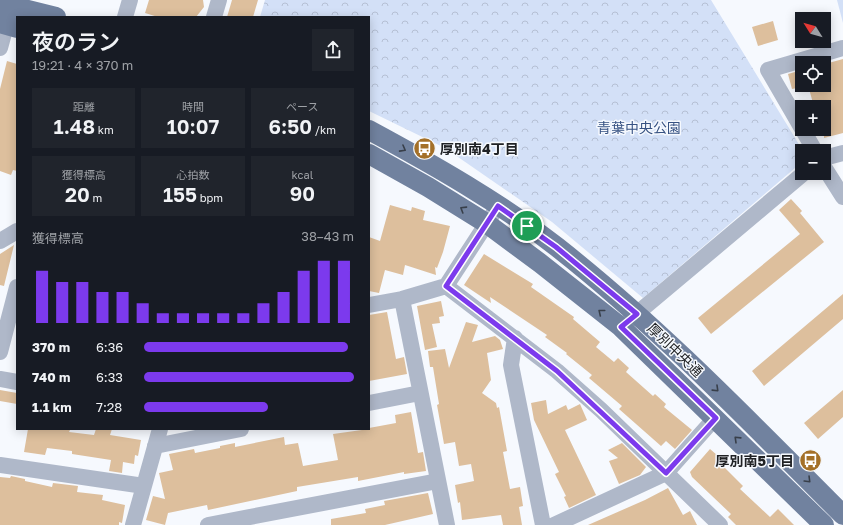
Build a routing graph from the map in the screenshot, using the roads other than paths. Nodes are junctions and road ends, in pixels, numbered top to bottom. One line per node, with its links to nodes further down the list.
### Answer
1 (130, 0): 5 (street)
2 (219, 0): 6 (street)
3 (8, 14): 4 (main road); 7 (street)
4 (40, 16)
5 (125, 16)
6 (214, 16)
7 (0, 48)
8 (843, 48): 10 (street)
9 (370, 131): 17 (main road, 厚別中央通, one-way to 17)
10 (811, 144)
11 (843, 153): 13 (street)
12 (370, 155): 18 (main road, 厚別中央通, one-way to 12)
13 (831, 156)
14 (831, 178): 16 (street)
15 (796, 180): 25 (street)
16 (843, 197)
17 (498, 206): 18 (street); 25 (main road, 厚別中央通)
18 (486, 223): 21 (street); 26 (main road, 厚別中央通, one-way to 18)
19 (16, 232): 20 (street)
20 (0, 241)
21 (446, 286): 23 (street); 27 (street)
22 (16, 291): 28 (street)
23 (402, 299): 24 (street); 31 (street)
24 (370, 305)
25 (637, 314): 26 (street); 41 (main road, 厚別中央通, one-way to 41)
26 (621, 327): 33 (main road, 厚別中央通)
27 (515, 338): 38 (street); 45 (street)
28 (0, 352)
29 (0, 380): 30 (street)
30 (16, 382)
31 (420, 393): 32 (street); 39 (street)
32 (370, 403)
33 (716, 418): 38 (street); 48 (main road, 厚別中央通, one-way to 33)
34 (160, 430): 36 (street)
35 (236, 430): 36 (street)
36 (155, 446): 40 (street)
37 (0, 465): 40 (street)
38 (666, 473): 46 (street); 47 (street)
39 (438, 481): 43 (street); 44 (street)
40 (144, 486): 42 (street)
41 (843, 515)
42 (133, 525)
43 (208, 525)
44 (447, 525)
45 (543, 525)
46 (554, 525)
47 (720, 525)
48 (824, 525)

